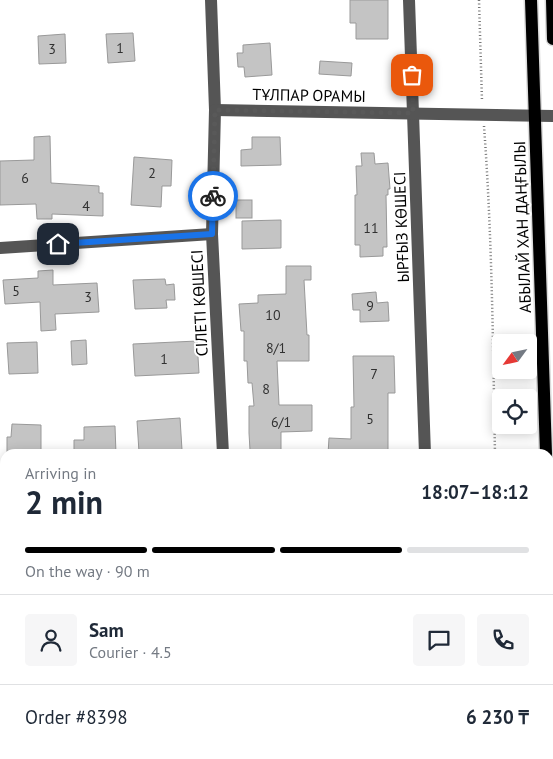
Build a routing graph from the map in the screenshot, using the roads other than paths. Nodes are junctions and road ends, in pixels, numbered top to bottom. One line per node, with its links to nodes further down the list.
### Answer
1 (211, 0): 7 (street, СІЛЕТІ КӨШЕСІ)
2 (409, 0): 8 (street, ЫРҒЫЗ КӨШЕСІ)
3 (531, 0): 9 (main road, АБЫЛАЙ ХАН ДАҢҒЫЛЫ)
4 (552, 0): 5 (main road)
5 (553, 34): 6 (main road)
6 (553, 39)
7 (215, 110): 8 (street, ТҰЛПАР ОРАМЫ); 11 (street, СІЛЕТІ КӨШЕСІ)
8 (413, 113): 9 (street, ТҰЛПАР ОРАМЫ); 14 (street, ЫРҒЫЗ КӨШЕСІ)
9 (534, 115): 10 (street, ТҰЛПАР ОРАМЫ); 15 (main road, АБЫЛАЙ ХАН ДАҢҒЫЛЫ)
10 (553, 116)
11 (212, 234): 12 (street); 13 (street, СІЛЕТІ КӨШЕСІ)
12 (0, 248)
13 (224, 449)
14 (425, 449)
15 (546, 449)

